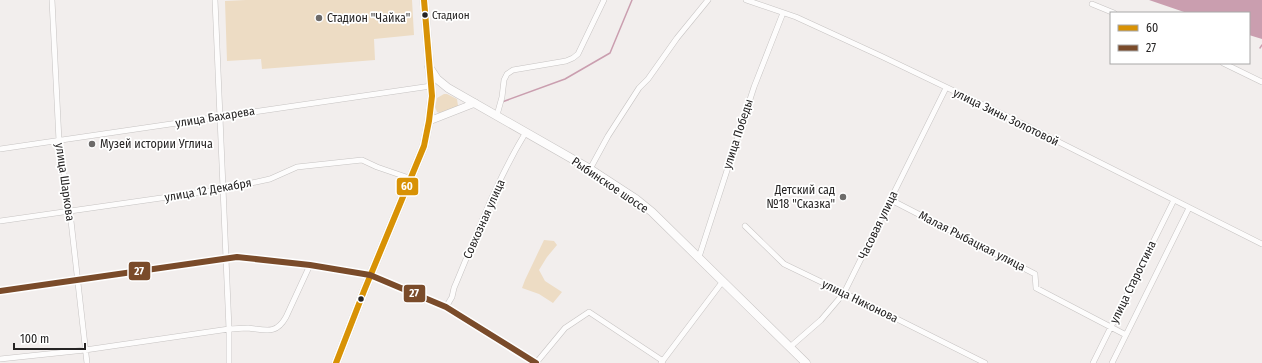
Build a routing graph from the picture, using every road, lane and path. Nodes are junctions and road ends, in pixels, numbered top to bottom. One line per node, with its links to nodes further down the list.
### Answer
1 (52, 0): 20 (street, улица Шаркова)
2 (215, 0): 17 (street)
3 (424, 0): 11 (main road)
4 (604, 0): 16 (street)
5 (708, 0): 22 (street)
6 (746, 0): 9 (street, улица Зины Золотовой)
7 (1092, 4): 8 (street)
8 (1112, 12)
9 (783, 13): 14 (street, улица Зины Золотовой); 32 (street, улица Победы)
10 (1225, 64): 12 (street)
11 (429, 67): 13 (main road); 15 (main road, Рыбинское шоссе)
12 (1262, 82)
13 (431, 86): 17 (street, улица Бахарева); 18 (main road)
14 (946, 88): 25 (street, Часовая улица); 26 (street, улица Зины Золотовой)
15 (475, 103): 16 (main road, Рыбинское шоссе); 18 (main road)
16 (497, 115): 19 (main road, Рыбинское шоссе)
17 (219, 116): 20 (street, улица Бахарева); 24 (street)
18 (429, 121): 23 (main road)
19 (526, 132): 22 (main road, Рыбинское шоссе); 40 (street, Совхозная улица)
20 (59, 141): 21 (street, улица Бахарева); 28 (street, улица Шаркова)
21 (0, 149)
22 (590, 169): 32 (main road, Рыбинское шоссе)
23 (412, 179): 24 (street, улица 12 Декабря); 35 (main road)
24 (224, 189): 28 (street, улица 12 Декабря); 33 (street)
25 (891, 200): 39 (street, Часовая улица); 41 (street, Малая Рыбацкая улица)
26 (1174, 200): 27 (street, улица Зины Золотовой); 41 (street, улица Старостина)
27 (1189, 208): 31 (street, улица Зины Золотовой); 43 (street, улица Старостина)
28 (70, 212): 29 (street, улица 12 Декабря); 36 (street, улица Шаркова)
29 (0, 221)
30 (745, 226): 39 (street, улица Никонова)
31 (1262, 244)
32 (698, 257): 37 (main road, Рыбинское шоссе)
33 (225, 258): 34 (street); 36 (street); 42 (street)
34 (310, 265): 35 (street); 42 (street)
35 (370, 275): 40 (street); 50 (main road)
36 (77, 279): 38 (street); 45 (street, улица Шаркова)
37 (723, 282): 44 (main road, Рыбинское шоссе); 47 (street)
38 (0, 290)
39 (844, 293): 44 (street, Часовая улица); 53 (street, улица Никонова)
40 (446, 307): 51 (street)
41 (1110, 328): 43 (street, Малая Рыбацкая улица); 54 (street, улица Старостина)
42 (229, 329): 45 (street); 49 (street)
43 (1126, 335): 55 (street, улица Старостина)
44 (790, 347): 52 (main road, Рыбинское шоссе)
45 (85, 350): 46 (street); 48 (street, улица Шаркова)
46 (0, 359)
47 (662, 362): 51 (street)
48 (87, 363)
49 (229, 363)
50 (336, 363)
51 (536, 363)
52 (806, 363)
53 (985, 363)
54 (1093, 363)
55 (1112, 363)

